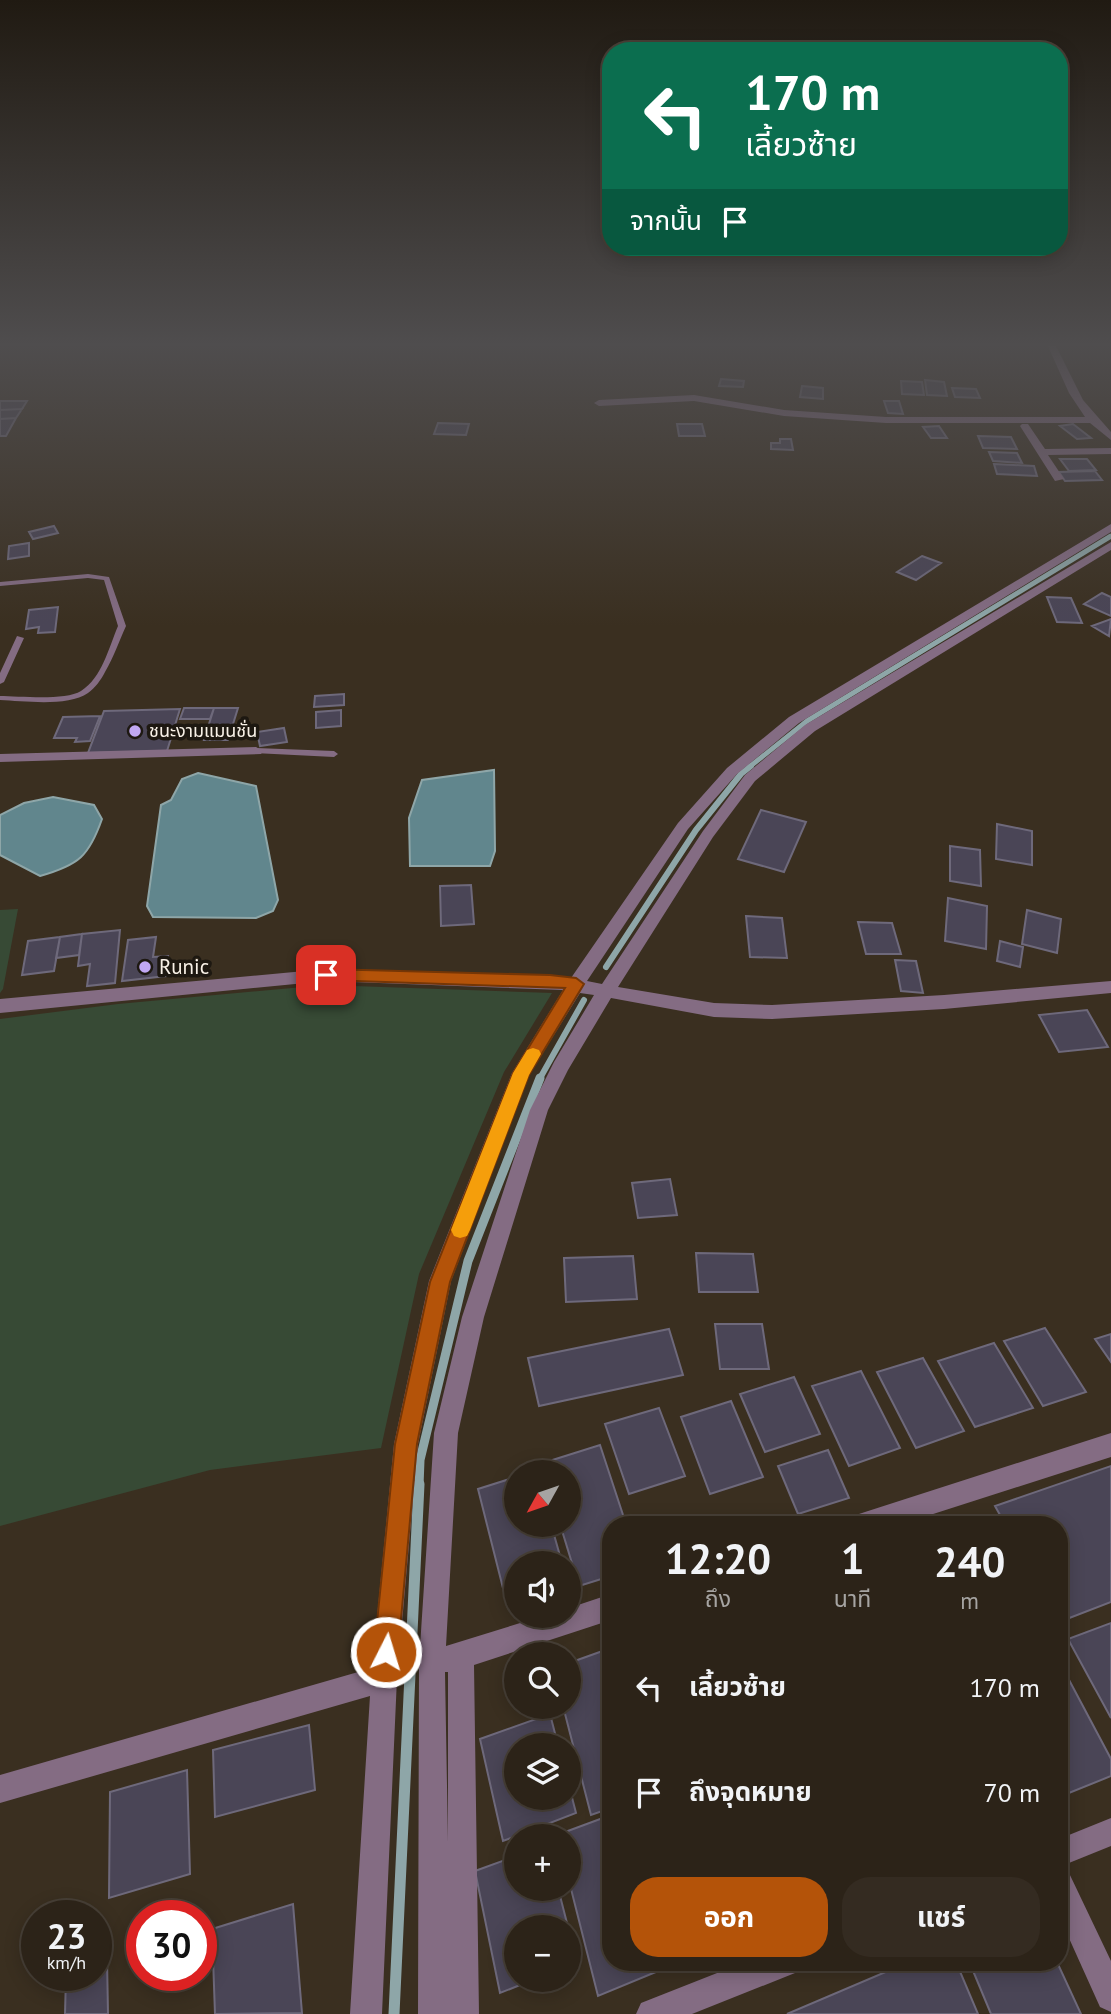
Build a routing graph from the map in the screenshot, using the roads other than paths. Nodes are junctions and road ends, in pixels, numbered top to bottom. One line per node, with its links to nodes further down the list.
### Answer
1 (1032, 438): 3 (street)
2 (1111, 451): 3 (street)
3 (1042, 452): 4 (street)
4 (1059, 479)
5 (1111, 527): 14 (street)
6 (1111, 545): 16 (street)
7 (0, 584): 10 (lane)
8 (20, 638): 9 (lane)
9 (0, 682)
10 (0, 698)
11 (256, 751): 12 (lane); 13 (street)
12 (334, 754)
13 (0, 758)
14 (576, 984): 16 (street); 17 (street); 23 (street)
15 (1111, 987): 16 (street)
16 (606, 991): 22 (street)
17 (0, 1006)
18 (1111, 1445): 19 (street)
19 (903, 1516)
20 (602, 1610): 21 (street)
21 (461, 1656): 22 (street); 32 (street)
22 (432, 1662): 31 (street)
23 (384, 1678): 24 (street); 30 (street)
24 (0, 1788)
25 (1111, 1832): 26 (street)
26 (1068, 1849)
27 (1068, 1903): 29 (street)
28 (761, 1971): 33 (street)
29 (1111, 1996)
30 (366, 2014)
31 (434, 2014)
32 (463, 2014)
33 (652, 2014)

